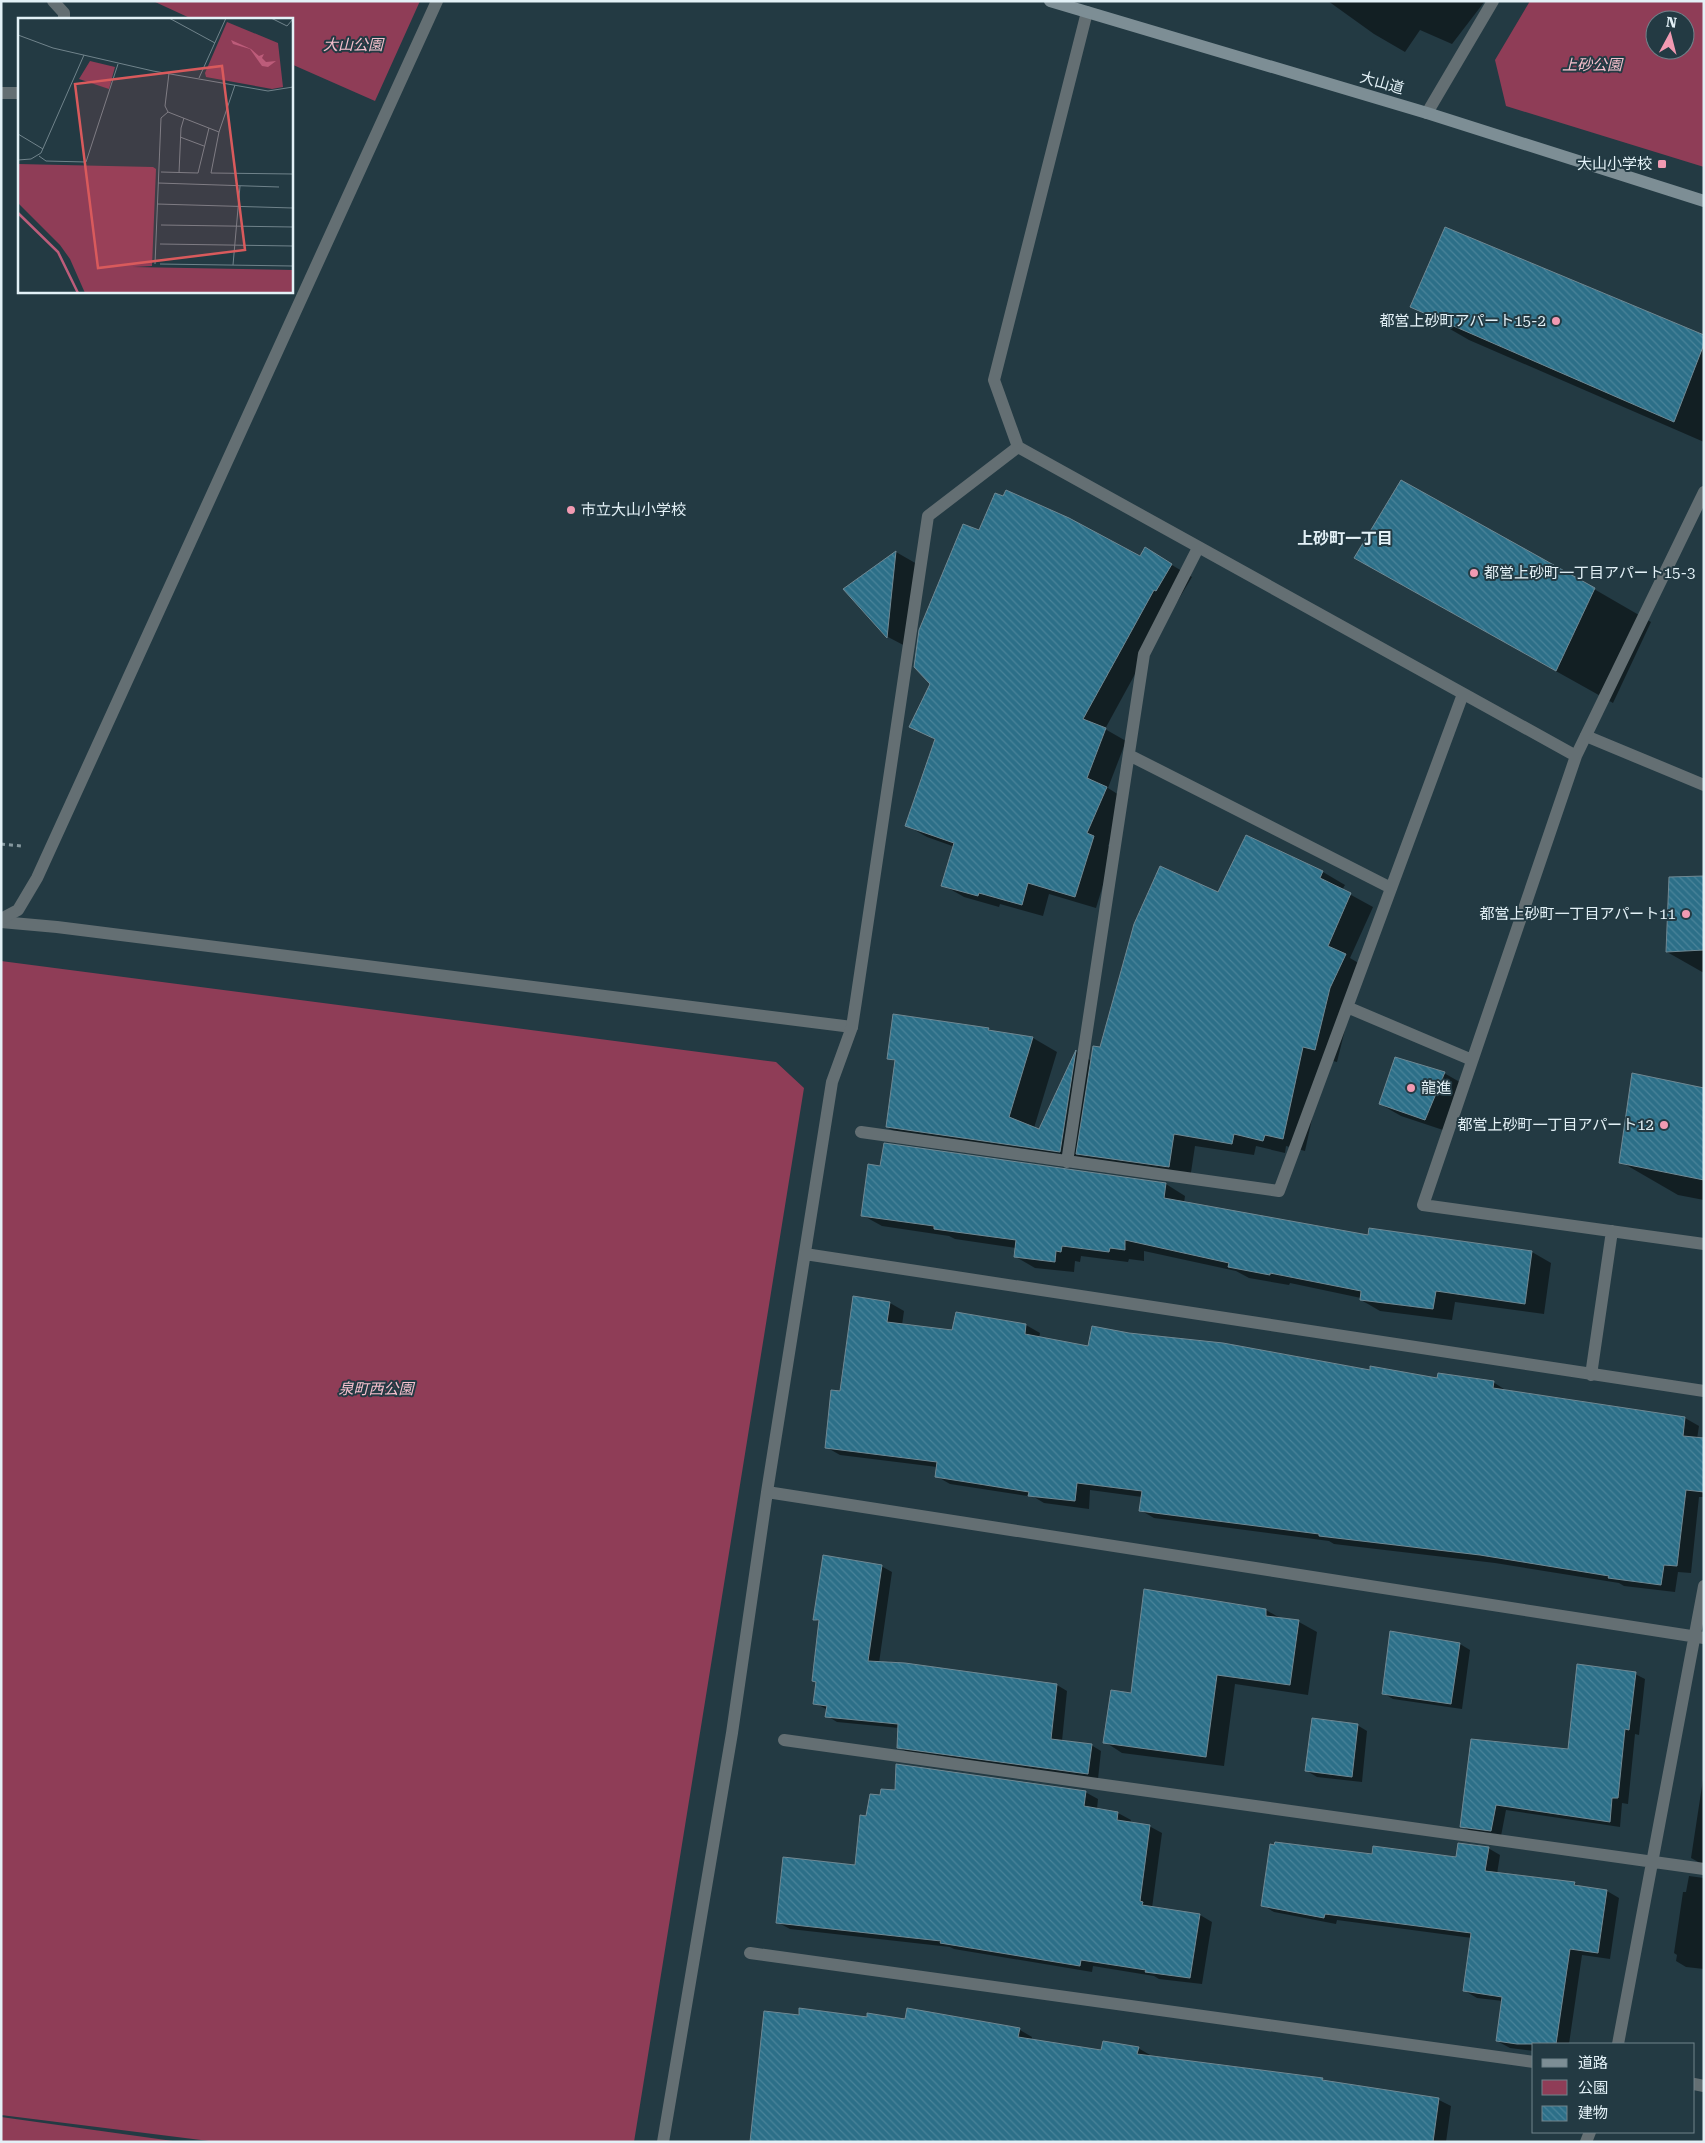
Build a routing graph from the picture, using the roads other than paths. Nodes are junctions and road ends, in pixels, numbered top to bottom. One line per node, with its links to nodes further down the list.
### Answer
1 (53, 1): 6 (street)
2 (437, 1): 20 (street)
3 (1050, 1): 5 (street, 大山道)
4 (1493, 1): 9 (street)
5 (1087, 12): 9 (street, 大山道); 11 (street)
6 (64, 18)
7 (1, 93): 8 (street)
8 (18, 94)
9 (1427, 113): 10 (street, 大山道)
10 (1704, 201)
11 (1018, 448): 13 (street); 22 (street)
12 (1704, 492): 15 (street)
13 (1198, 548): 14 (street); 16 (street)
14 (1463, 694): 17 (street); 19 (street)
15 (1586, 736): 17 (street); 18 (street)
16 (1129, 754): 19 (street); 25 (street)
17 (1576, 756): 23 (street)
18 (1704, 785)
19 (1391, 888): 21 (street)
20 (1, 921): 22 (street)
21 (1347, 1007): 23 (street); 25 (street)
22 (852, 1027): 28 (street)
23 (1472, 1060): 26 (street)
24 (861, 1132): 25 (street)
25 (1067, 1162)
26 (1612, 1231): 27 (street); 29 (street)
27 (1704, 1244)
28 (806, 1254): 29 (street); 31 (street)
29 (1591, 1375): 30 (street)
30 (1704, 1391)
31 (767, 1492): 33 (street); 40 (street)
32 (1704, 1586): 33 (street)
33 (1699, 1637): 35 (street)
34 (784, 1740): 35 (street)
35 (1652, 1862): 36 (street); 38 (street)
36 (1704, 1869)
37 (750, 1953): 39 (street)
38 (1618, 2043)
39 (1532, 2062)
40 (663, 2142)

